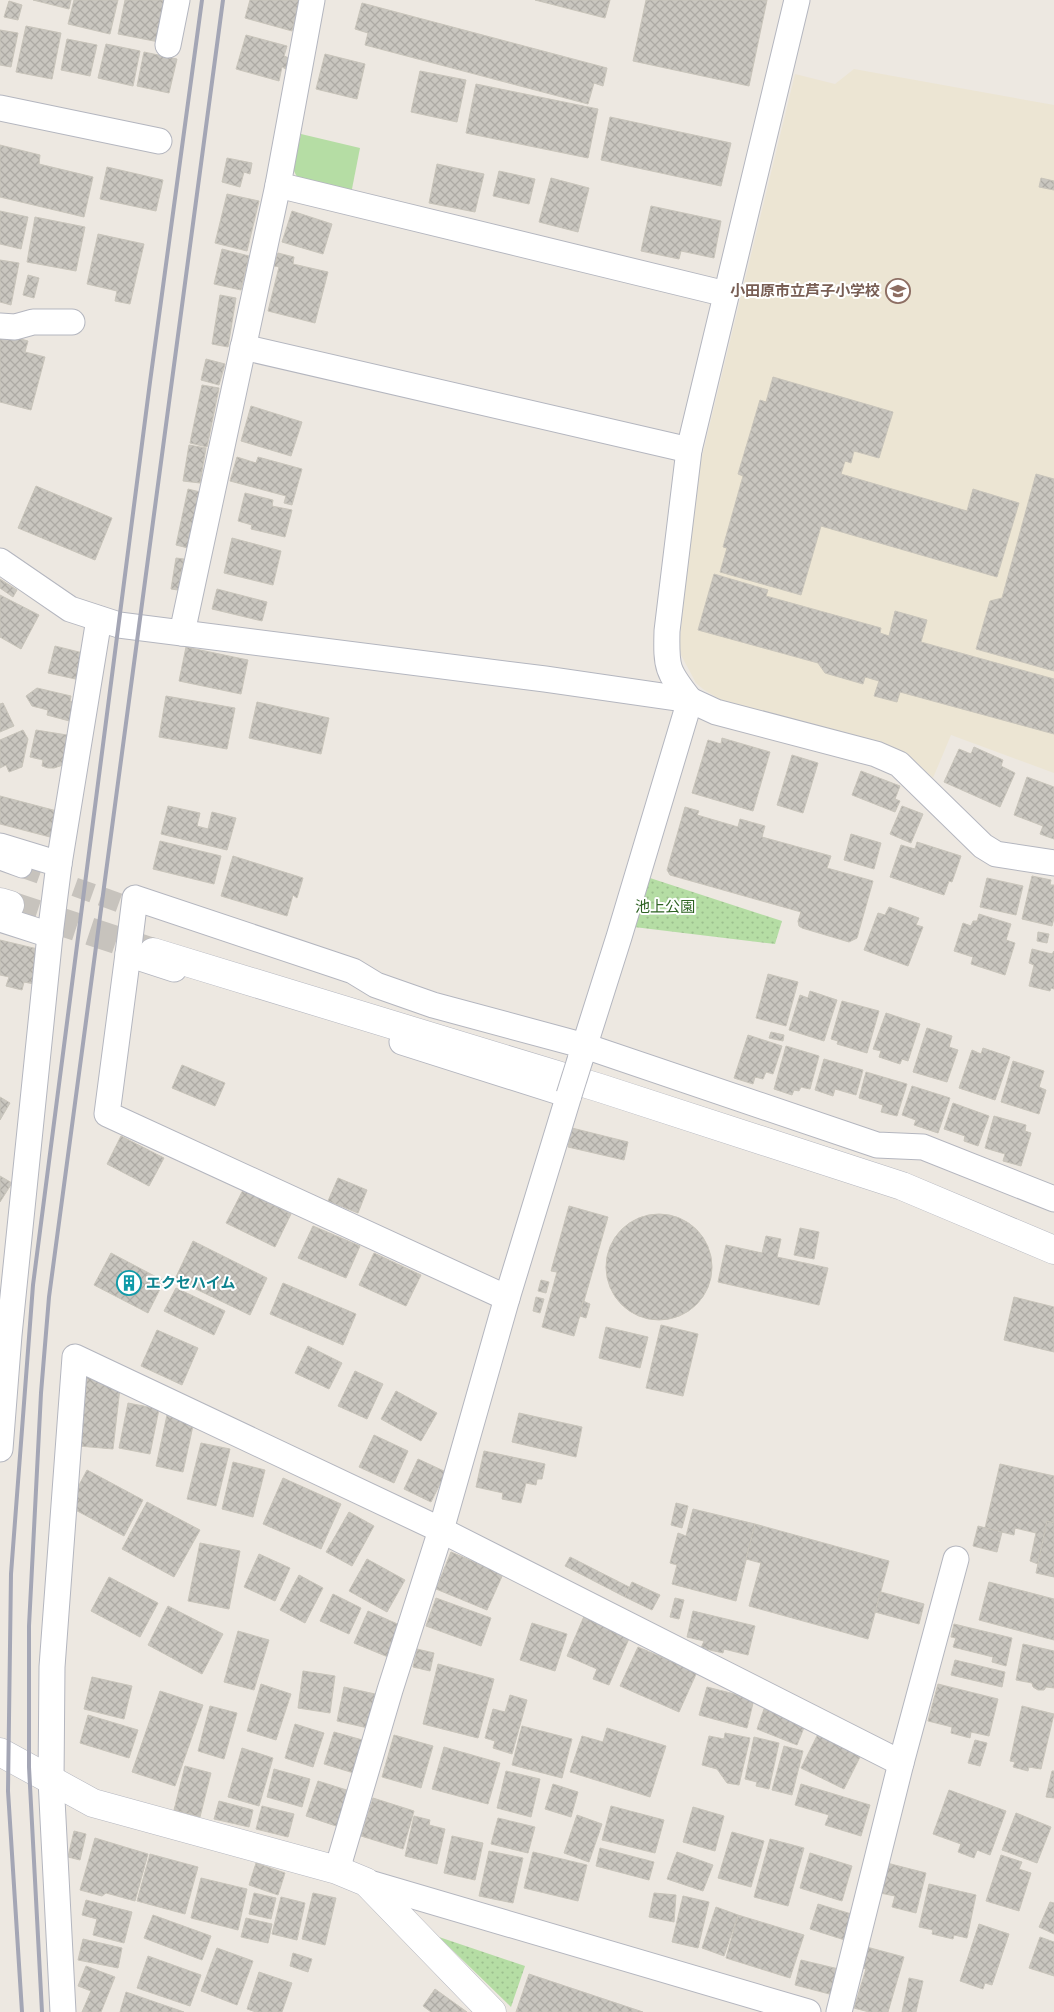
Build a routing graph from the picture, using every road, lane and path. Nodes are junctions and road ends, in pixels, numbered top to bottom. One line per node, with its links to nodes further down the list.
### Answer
1 (177, 0): 4 (street)
2 (312, 0): 7 (street)
3 (798, 0): 8 (street)
4 (168, 46)
5 (0, 108): 6 (street)
6 (159, 142)
7 (278, 185): 8 (street); 11 (street)
8 (726, 294): 12 (street)
9 (72, 322): 10 (street)
10 (0, 326)
11 (243, 347): 12 (street); 15 (street)
12 (689, 450): 16 (street)
13 (0, 562): 14 (street)
14 (98, 619): 15 (street); 19 (street)
15 (182, 634): 16 (street)
16 (690, 700): 20 (street); 27 (street)
17 (0, 846): 19 (street)
18 (0, 860): 21 (street)
19 (59, 864): 24 (street)
20 (1054, 864)
21 (22, 868)
22 (3, 909): 24 (street)
23 (168, 920): 26 (street)
24 (50, 935): 32 (street)
25 (141, 953): 26 (street); 28 (street); 30 (street); 31 (street)
26 (376, 985): 27 (street)
27 (582, 1053): 28 (street, bridge); 29 (street)
28 (569, 1095): 31 (street)
29 (1054, 1200)
30 (1054, 1250)
31 (507, 1298): 34 (street)
32 (5, 1333): 33 (street)
33 (0, 1449)
34 (441, 1530): 37 (street); 38 (street); 39 (street)
35 (956, 1559): 37 (street)
36 (0, 1752): 38 (street)
37 (901, 1763): 44 (street)
38 (51, 1780): 39 (street); 41 (street)
39 (337, 1870): 40 (street)
40 (366, 1882): 42 (street); 43 (street)
41 (64, 2012)
42 (492, 2012)
43 (808, 2012)
44 (839, 2012)

